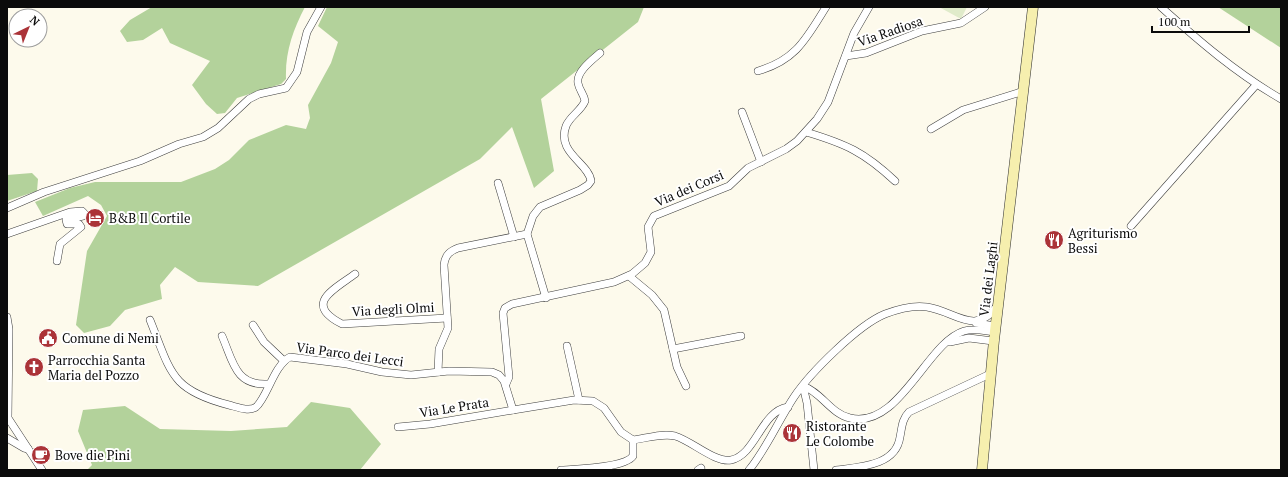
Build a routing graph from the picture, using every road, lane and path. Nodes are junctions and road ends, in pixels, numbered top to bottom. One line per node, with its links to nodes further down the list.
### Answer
1 (321, 7): 19 (street)
2 (826, 7): 9 (street)
3 (869, 7): 8 (street, Via dei Corsi)
4 (985, 7): 8 (street, Via Radiosa)
5 (1033, 7): 11 (main road, Via dei Laghi)
6 (1161, 7): 10 (street)
7 (600, 53): 22 (street)
8 (846, 56): 15 (street, Via dei Corsi)
9 (758, 71)
10 (1256, 85): 12 (street); 20 (street)
11 (1024, 91): 14 (street); 28 (main road, Via dei Laghi)
12 (1281, 99)
13 (742, 112): 16 (street)
14 (931, 129)
15 (806, 132): 16 (street, Via dei Corsi); 17 (street)
16 (761, 162): 26 (street, Via dei Corsi)
17 (895, 181)
18 (498, 183): 23 (street)
19 (7, 208)
20 (1131, 226)
21 (7, 234): 24 (street)
22 (527, 234): 23 (street); 27 (street)
23 (514, 237): 30 (street)
24 (57, 261)
25 (355, 274): 30 (street, Via degli Olmi)
26 (629, 276): 27 (street, Via dei Corsi); 38 (street)
27 (546, 298): 43 (street, Via dei Corsi)
28 (998, 306): 32 (street); 34 (main road, Via dei Laghi)
29 (7, 317): 52 (street)
30 (447, 318): 40 (street)
31 (150, 320): 42 (street, Via Parco dei Lecci)
32 (974, 322): 34 (street); 45 (street)
33 (253, 325): 39 (street)
34 (994, 333): 41 (main road, Via dei Laghi); 45 (street)
35 (222, 336): 42 (street)
36 (741, 336): 38 (street)
37 (567, 346): 46 (street)
38 (673, 349): 44 (street)
39 (284, 361): 40 (street, Via Parco dei Lecci); 42 (street, Via Parco dei Lecci)
40 (438, 372): 43 (street, Via Parco dei Lecci)
41 (990, 374): 53 (street); 59 (main road, Via dei Laghi)
42 (268, 384)
43 (506, 384): 48 (street)
44 (686, 386)
45 (803, 386): 47 (street); 57 (street)
46 (579, 400): 48 (street); 51 (street)
47 (788, 407): 51 (street); 56 (street)
48 (513, 410): 49 (street, Via Le Prata)
49 (398, 426)
50 (7, 438): 52 (street)
51 (633, 440): 55 (street)
52 (28, 448): 54 (street)
53 (876, 466): 58 (street)
54 (42, 470)
55 (561, 470)
56 (749, 470)
57 (814, 470)
58 (836, 470)
59 (982, 470)

